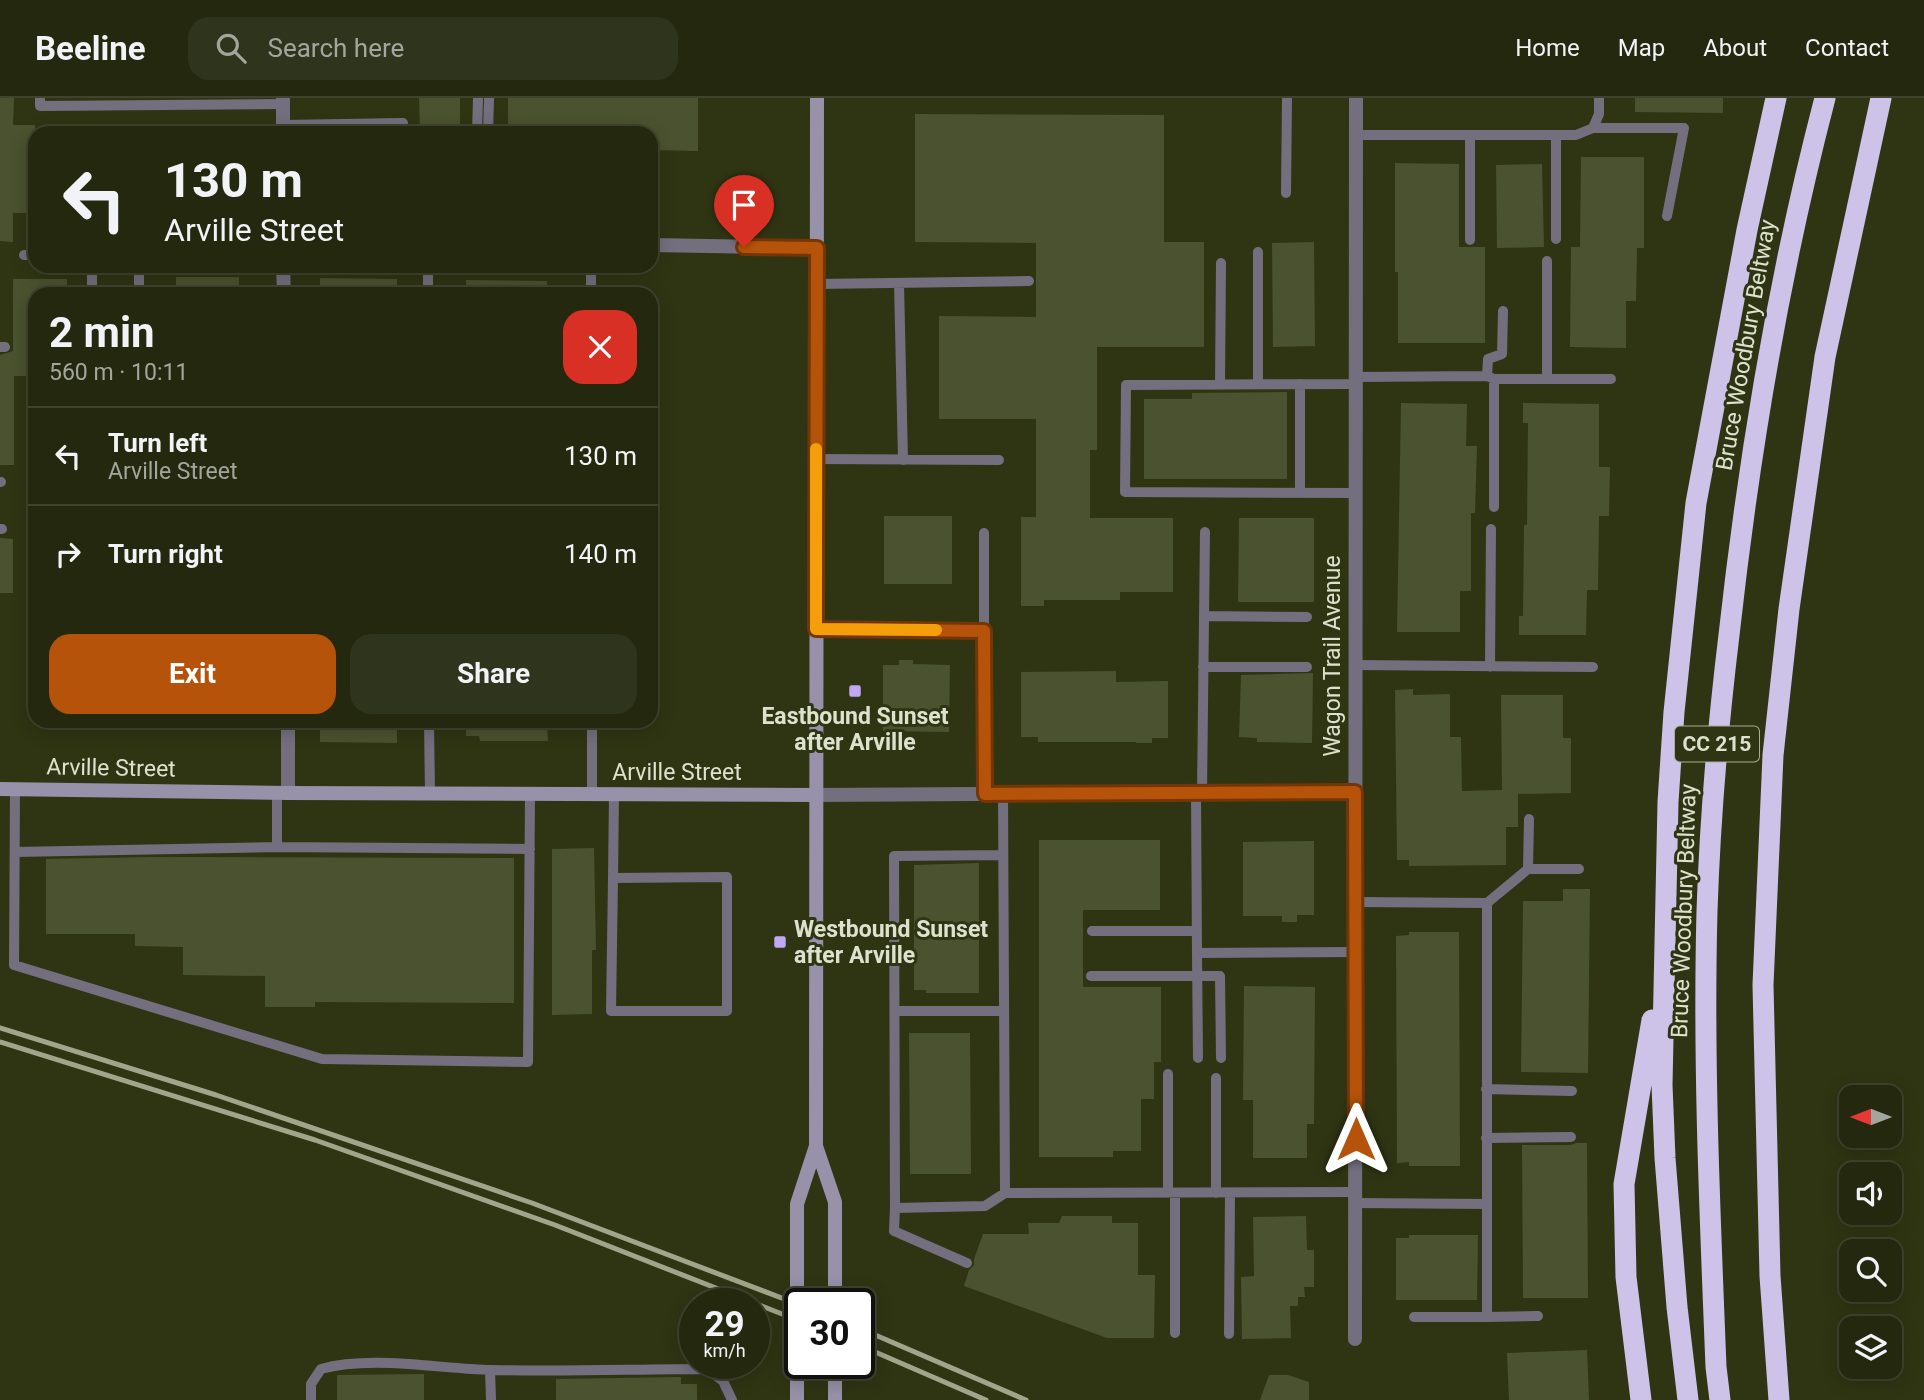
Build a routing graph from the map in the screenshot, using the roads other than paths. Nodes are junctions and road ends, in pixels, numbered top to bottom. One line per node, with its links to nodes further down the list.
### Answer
1 (40, 98): 11 (lane)
2 (478, 98): 15 (lane)
3 (489, 98): 16 (lane)
4 (817, 98): 26 (main road)
5 (1287, 98): 21 (lane)
6 (1356, 98): 18 (street, Wagon Trail Avenue)
7 (1599, 98): 17 (lane)
8 (1776, 98): 88 (highway, CC 215)
9 (1825, 98): 126 (highway, Bruce Woodbury Beltway / CC 215)
10 (1881, 98): 127 (highway, CC 215)
11 (283, 101): 13 (street)
12 (403, 123): 14 (lane)
13 (283, 126)
14 (343, 126)
15 (477, 126)
16 (488, 126)
17 (1593, 128): 20 (lane); 22 (lane)
18 (1356, 135): 19 (lane); 37 (street, Wagon Trail Avenue)
19 (1470, 135): 20 (lane); 24 (lane)
20 (1556, 135): 23 (lane)
21 (1286, 193)
22 (1667, 216)
23 (1556, 239)
24 (1470, 240)
25 (658, 245): 26 (street)
26 (817, 248): 32 (main road)
27 (1258, 252): 39 (lane)
28 (1547, 261): 35 (lane)
29 (1221, 263): 38 (lane)
30 (1029, 281): 31 (lane)
31 (899, 283): 32 (lane); 42 (lane)
32 (816, 284): 41 (main road)
33 (1503, 310): 34 (lane)
34 (1490, 378): 35 (lane); 37 (lane); 46 (lane)
35 (1547, 379): 36 (lane)
36 (1611, 379)
37 (1356, 381): 40 (lane); 45 (street, Wagon Trail Avenue)
38 (1220, 384): 39 (lane); 44 (lane)
39 (1258, 384): 40 (lane)
40 (1300, 384): 44 (lane)
41 (816, 459): 42 (lane); 52 (main road)
42 (902, 460): 43 (lane)
43 (999, 460)
44 (1300, 493): 45 (lane)
45 (1356, 493): 54 (street, Wagon Trail Avenue)
46 (1493, 507)
47 (1491, 528): 57 (lane)
48 (1205, 532): 50 (lane)
49 (984, 533): 53 (lane)
50 (1204, 616): 51 (lane); 55 (lane)
51 (1307, 617)
52 (816, 629): 53 (lane); 71 (main road)
53 (984, 631): 72 (lane)
54 (1355, 665): 57 (lane); 64 (street, Wagon Trail Avenue)
55 (1203, 667): 56 (lane); 66 (lane)
56 (1307, 667)
57 (1490, 667): 58 (lane)
58 (1593, 667)
59 (288, 728): 65 (street)
60 (429, 728): 67 (lane)
61 (592, 728): 69 (lane)
62 (0, 789): 63 (main road, Arville Street)
63 (15, 789): 65 (main road, Arville Street); 77 (lane)
64 (1355, 792): 66 (street, Arville Street); 82 (street, Wagon Trail Avenue)
65 (283, 793): 67 (main road, Arville Street); 75 (lane)
66 (1199, 793): 73 (street, Arville Street); 85 (lane)
67 (430, 794): 68 (main road, Arville Street)
68 (530, 794): 69 (main road, Arville Street); 76 (lane)
69 (592, 794): 70 (main road, Arville Street)
70 (614, 794): 71 (main road, Arville Street); 81 (lane)
71 (815, 794): 72 (street, Arville Street); 101 (main road)
72 (985, 794): 73 (street, Arville Street)
73 (1003, 794): 78 (lane)
74 (1529, 819): 79 (lane)
75 (277, 847): 76 (lane); 77 (lane)
76 (530, 849): 77 (lane)
77 (15, 852)
78 (1003, 855): 91 (lane); 92 (lane)
79 (1528, 869): 80 (lane); 83 (lane)
80 (1579, 869)
81 (613, 878): 81 (lane)
82 (1356, 902): 83 (lane); 86 (street, Wagon Trail Avenue)
83 (1487, 902): 97 (lane)
84 (1092, 931): 85 (lane)
85 (1197, 931): 87 (lane)
86 (1356, 952): 87 (lane); 106 (street, Wagon Trail Avenue)
87 (1198, 953): 90 (lane)
88 (1664, 953): 124 (highway); 125 (highway, CC 215)
89 (1091, 976): 90 (lane)
90 (1198, 976): 93 (lane); 94 (lane)
91 (895, 1011): 92 (lane); 108 (lane)
92 (1004, 1011): 102 (lane)
93 (1198, 1058)
94 (1221, 1058)
95 (1168, 1074): 103 (lane)
96 (1216, 1078): 104 (lane)
97 (1486, 1089): 98 (lane); 100 (lane)
98 (1572, 1091)
99 (1571, 1137): 100 (lane)
100 (1486, 1138): 107 (lane)
101 (816, 1146): 110 (main road); 122 (main road)
102 (1005, 1193): 103 (lane); 108 (lane)
103 (1171, 1193): 104 (lane); 114 (lane)
104 (1216, 1193): 105 (lane)
105 (1230, 1193): 106 (lane); 115 (lane)
106 (1356, 1198): 107 (lane); 116 (street, Wagon Trail Avenue)
107 (1487, 1205): 113 (lane)
108 (895, 1208): 109 (lane)
109 (967, 1263)
110 (835, 1288)
111 (1538, 1316): 113 (lane)
112 (1414, 1317): 113 (lane)
113 (1487, 1317)
114 (1175, 1333)
115 (1229, 1334)
116 (1355, 1339)
117 (490, 1370): 119 (lane); 120 (lane); 121 (lane)
118 (835, 1379): 123 (main road)
119 (311, 1400)
120 (491, 1400)
121 (732, 1400)
122 (797, 1400)
123 (835, 1400)
124 (1641, 1400)
125 (1688, 1400)
126 (1720, 1400)
127 (1779, 1400)

